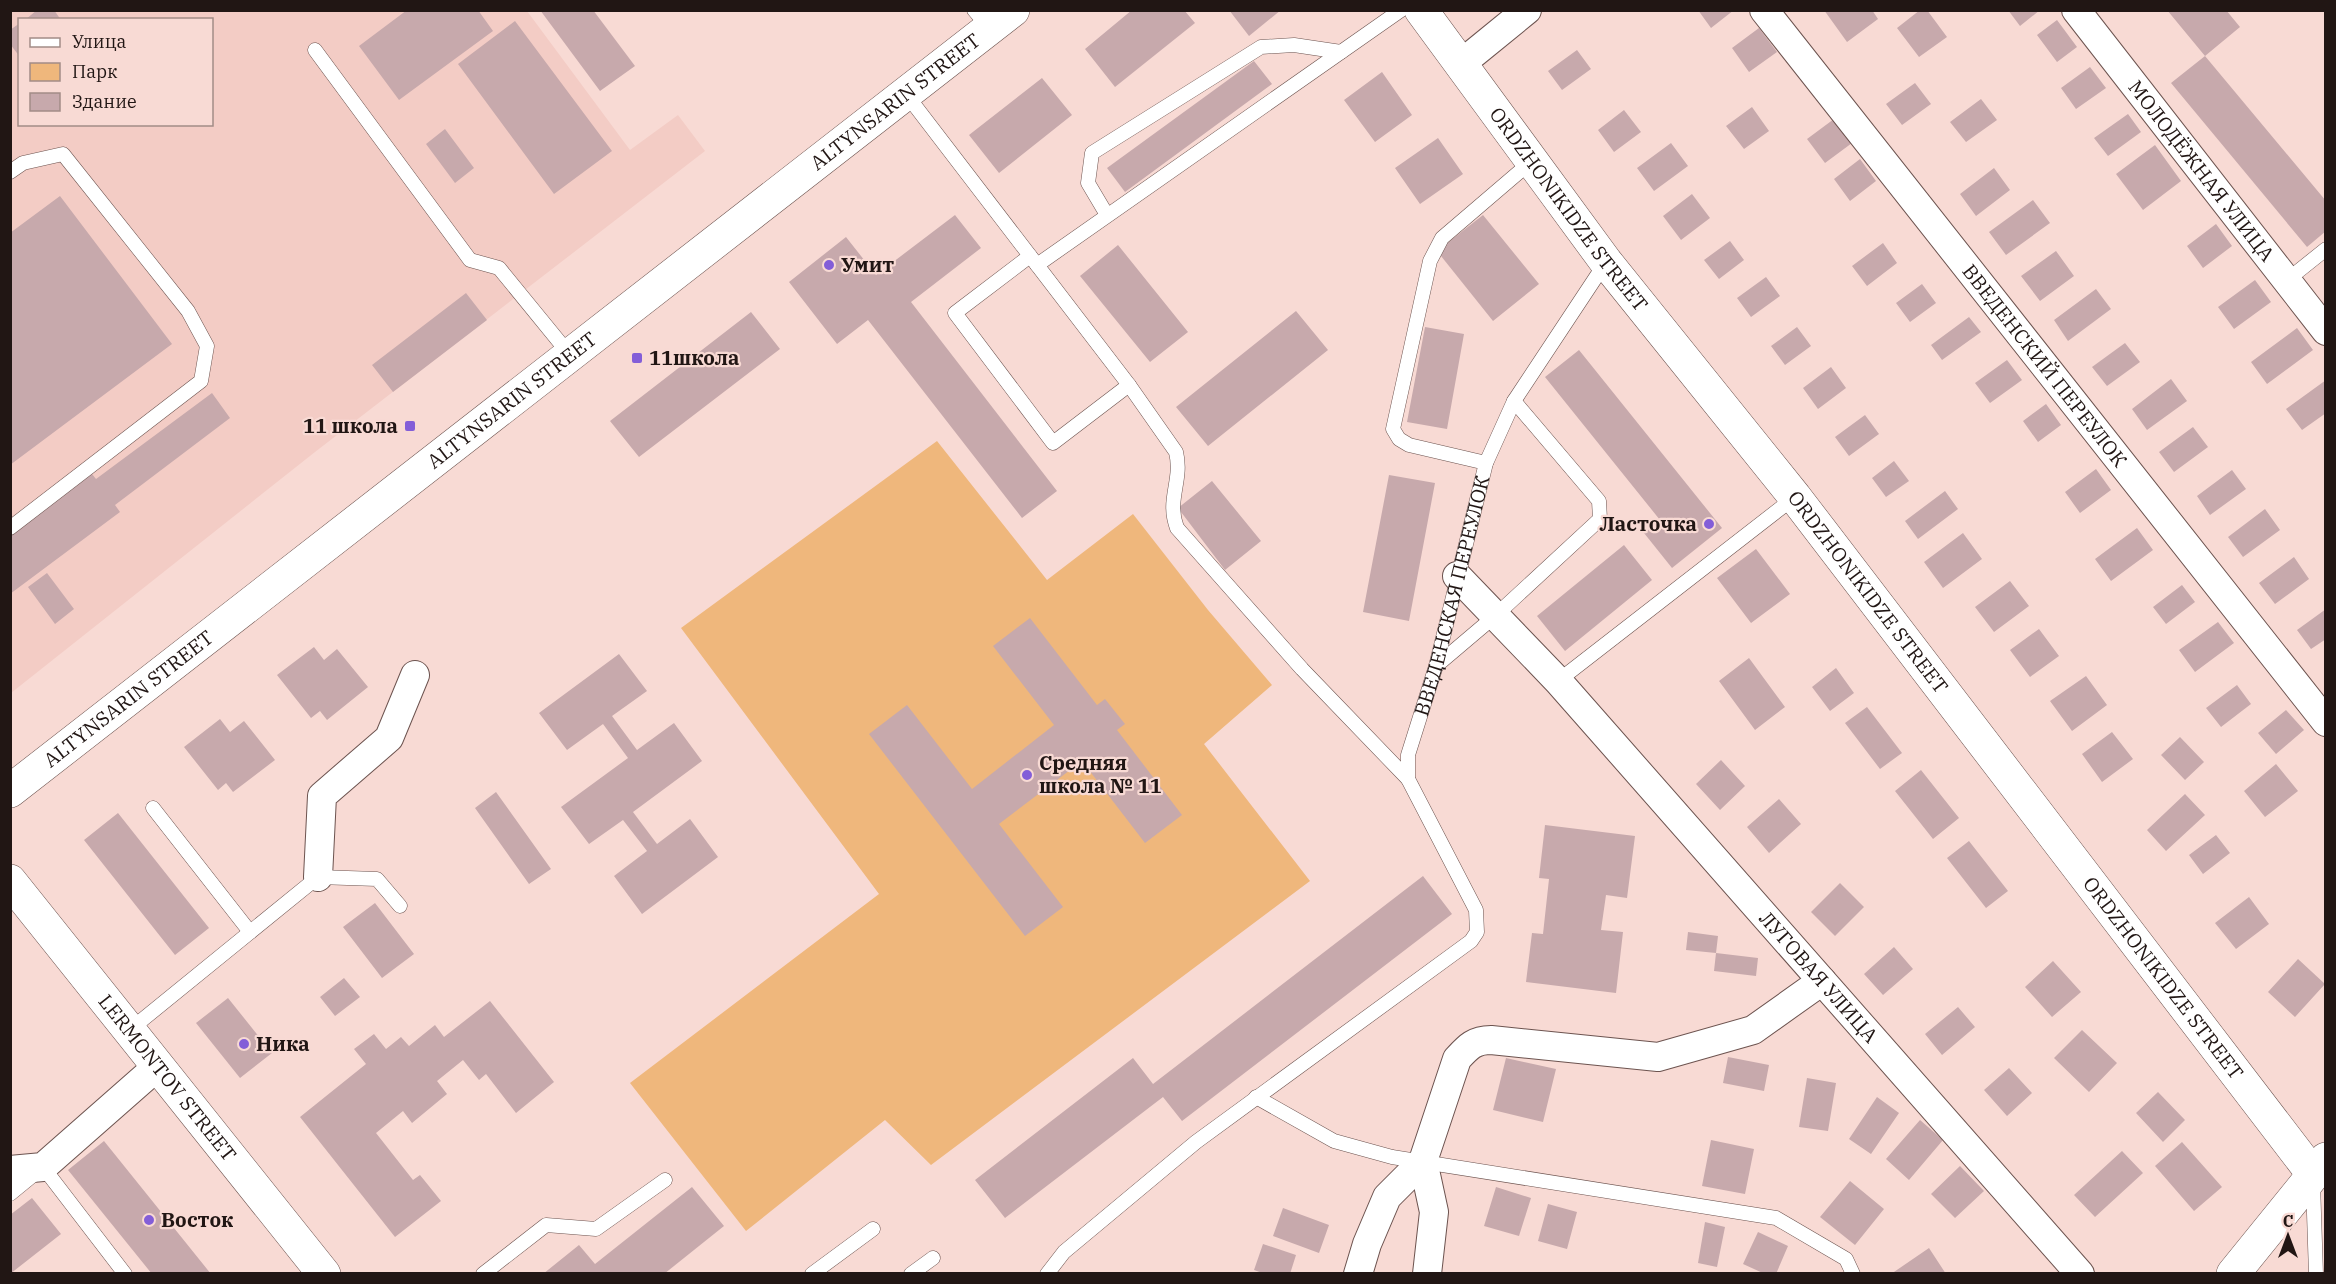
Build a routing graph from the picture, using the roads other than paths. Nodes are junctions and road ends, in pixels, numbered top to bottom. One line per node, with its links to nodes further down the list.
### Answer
1 (1401, 10): 9 (lane)
2 (1421, 10): 10 (street, ORDZHONIKIDZE STREET)
3 (1764, 10): 32 (street, ВВЕДЕНСКИЙ ПЕРЕУЛОК)
4 (2076, 10): 11 (street, МОЛОДЁЖНАЯ УЛИЦА)
5 (2093, 10): 11 (lane)
6 (1520, 13): 10 (street)
7 (992, 17): 12 (street, ALTYNSARIN STREET)
8 (315, 50): 21 (lane)
9 (1341, 52): 15 (lane); 15 (lane)
10 (1462, 63): 13 (street, ORDZHONIKIDZE STREET)
11 (2122, 71): 19 (street, МОЛОДЁЖНАЯ УЛИЦА)
12 (906, 94): 17 (lane); 21 (street, ALTYNSARIN STREET)
13 (1532, 161): 18 (street, ORDZHONIKIDZE STREET); 24 (lane)
14 (10, 172): 26 (lane)
15 (1107, 215): 17 (lane)
16 (2325, 249): 19 (lane)
17 (1034, 261): 22 (lane); 22 (lane)
18 (1606, 262): 23 (lane, ВВЕДЕНСКАЯ ПЕРЕУЛОК); 25 (street, ORDZHONIKIDZE STREET)
19 (2286, 281): 20 (street, МОЛОДЁЖНАЯ УЛИЦА)
20 (2325, 332)
21 (570, 355): 34 (street, ALTYNSARIN STREET)
22 (1129, 385): 33 (lane)
23 (1514, 401): 24 (lane, ВВЕДЕНСКАЯ ПЕРЕУЛОК); 28 (lane)
24 (1486, 463): 27 (lane, ВВЕДЕНСКАЯ ПЕРЕУЛОК)
25 (1795, 498): 31 (lane); 45 (street, ORDZHONIKIDZE STREET)
26 (10, 528)
27 (1457, 576): 28 (street, ЛУГОВАЯ УЛИЦА); 29 (lane, ВВЕДЕНСКАЯ ПЕРЕУЛОК)
28 (1495, 616): 29 (lane); 31 (street, ЛУГОВАЯ УЛИЦА)
29 (1436, 666): 33 (lane, ВВЕДЕНСКАЯ ПЕРЕУЛОК)
30 (415, 675): 36 (street)
31 (1558, 681): 40 (street, ЛУГОВАЯ УЛИЦА)
32 (2325, 722)
33 (1408, 779): 43 (lane)
34 (10, 791)
35 (153, 808): 39 (lane)
36 (318, 877): 38 (lane); 39 (lane)
37 (10, 881): 41 (street, LERMONTOV STREET)
38 (400, 906)
39 (250, 932): 41 (lane)
40 (1822, 981): 44 (street); 61 (street, ЛУГОВАЯ УЛИЦА)
41 (131, 1029): 42 (street, LERMONTOV STREET)
42 (159, 1065): 46 (street); 53 (street, LERMONTOV STREET)
43 (1256, 1097): 44 (lane); 57 (lane)
44 (1423, 1161): 58 (street); 59 (street); 60 (lane)
45 (2319, 1166): 62 (street); 63 (lane)
46 (43, 1167): 47 (street); 49 (lane); 52 (lane)
47 (10, 1170)
48 (665, 1179): 54 (lane)
49 (10, 1194)
50 (873, 1229): 55 (lane)
51 (933, 1258): 56 (lane)
52 (125, 1274)
53 (324, 1274)
54 (483, 1274)
55 (812, 1274)
56 (911, 1274)
57 (1047, 1274)
58 (1358, 1274)
59 (1427, 1274)
60 (1853, 1274)
61 (2080, 1274)
62 (2233, 1274)
63 (2316, 1274)

